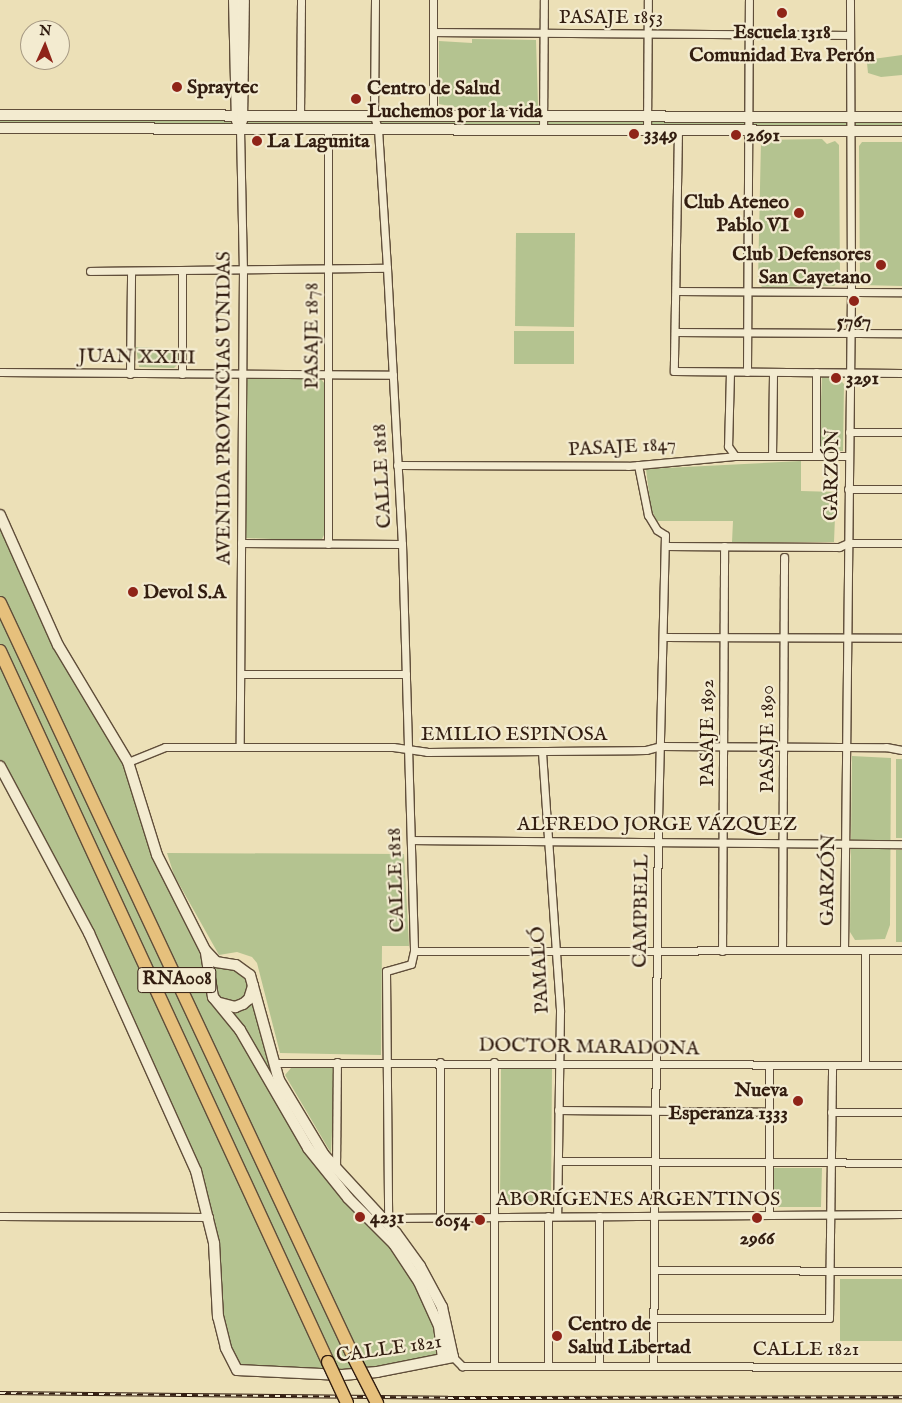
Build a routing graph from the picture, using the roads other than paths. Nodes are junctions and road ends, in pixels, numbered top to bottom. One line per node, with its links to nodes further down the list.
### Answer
1 (234, 0): 16 (main road, AVENIDA PROVINCIAS UNIDAS)
2 (244, 0): 16 (main road, AVENIDA PROVINCIAS UNIDAS)
3 (301, 0): 17 (street)
4 (376, 0): 18 (street, CALLE 1818)
5 (433, 0): 10 (street)
6 (544, 0): 11 (street)
7 (648, 0): 12 (street)
8 (750, 0): 13 (street)
9 (850, 0): 14 (street, GARZÓN)
10 (433, 32): 11 (street, PASAJE 1853); 19 (street)
11 (544, 33): 12 (street, PASAJE 1853); 20 (street)
12 (648, 34): 13 (street, PASAJE 1853); 21 (street)
13 (749, 34): 14 (street, PASAJE 1853); 22 (street)
14 (849, 35): 23 (street, GARZÓN)
15 (0, 115): 16 (main road)
16 (239, 115): 17 (main road); 26 (main road, AVENIDA PROVINCIAS UNIDAS)
17 (300, 116): 18 (main road)
18 (374, 116): 19 (main road); 28 (street, CALLE 1818)
19 (433, 116): 20 (main road)
20 (543, 116): 21 (main road); 29 (street)
21 (647, 116): 22 (main road); 30 (street)
22 (749, 117): 23 (main road); 32 (street)
23 (849, 117): 24 (main road); 33 (street, GARZÓN)
24 (902, 117)
25 (0, 128): 26 (main road)
26 (240, 129): 27 (main road); 37 (street, AVENIDA PROVINCIAS UNIDAS)
27 (328, 129): 28 (main road); 35 (street, PASAJE 1878)
28 (378, 129): 29 (main road); 36 (street, CALLE 1818)
29 (543, 130): 30 (main road)
30 (647, 130): 31 (main road)
31 (678, 130): 32 (main road); 41 (street)
32 (749, 130): 33 (main road); 42 (street)
33 (849, 131): 34 (main road); 43 (street, GARZÓN)
34 (902, 131)
35 (328, 268): 36 (street); 37 (street); 59 (street, PASAJE 1878)
36 (387, 268): 60 (street, CALLE 1818)
37 (243, 269): 40 (street); 58 (street, AVENIDA PROVINCIAS UNIDAS)
38 (90, 271): 39 (street)
39 (131, 271): 40 (street); 56 (street)
40 (182, 271): 57 (street)
41 (676, 291): 42 (street); 45 (street)
42 (748, 291): 43 (street); 46 (street)
43 (850, 292): 44 (street); 47 (street, GARZÓN)
44 (902, 292)
45 (675, 332): 46 (street); 50 (street)
46 (748, 333): 47 (street); 51 (street)
47 (850, 333): 48 (street); 54 (street, GARZÓN)
48 (902, 333)
49 (0, 372): 56 (street, JUAN XXIII)
50 (730, 372): 51 (street); 63 (street)
51 (747, 372): 52 (street)
52 (773, 372): 53 (street); 64 (street)
53 (816, 372): 54 (street); 65 (street)
54 (850, 372): 55 (street); 61 (street, GARZÓN)
55 (902, 373)
56 (130, 374): 57 (street, JUAN XXIII)
57 (182, 374): 58 (street, JUAN XXIII)
58 (242, 374): 59 (street, JUAN XXIII); 72 (street, AVENIDA PROVINCIAS UNIDAS)
59 (328, 374): 60 (street, JUAN XXIII); 75 (street, PASAJE 1878)
60 (393, 375): 67 (street, CALLE 1818)
61 (849, 432): 62 (street); 66 (street, GARZÓN)
62 (902, 432)
63 (735, 456): 64 (street, PASAJE 1847); 68 (street, PASAJE 1847)
64 (772, 456): 65 (street, PASAJE 1847)
65 (816, 456): 66 (street, PASAJE 1847)
66 (849, 456): 69 (street, GARZÓN)
67 (398, 465): 68 (street, PASAJE 1847); 76 (street, CALLE 1818)
68 (638, 465): 77 (street, CAMPBELL)
69 (848, 489): 70 (street); 73 (street, GARZÓN)
70 (902, 489)
71 (0, 515): 97 (main road)
72 (241, 543): 75 (street); 87 (street, AVENIDA PROVINCIAS UNIDAS)
73 (848, 543): 74 (street); 78 (street); 84 (street, GARZÓN)
74 (902, 543)
75 (328, 544): 76 (street)
76 (402, 544): 88 (street, CALLE 1818)
77 (665, 546): 78 (street); 81 (street, CAMPBELL)
78 (724, 546): 82 (street, PASAJE 1892)
79 (784, 557): 83 (street, PASAJE 1890)
80 (0, 603): 164 (highway, RNA008, bridge)
81 (665, 637): 82 (street); 89 (street, CAMPBELL)
82 (724, 637): 83 (street); 90 (street, PASAJE 1892)
83 (784, 638): 84 (street); 92 (street, PASAJE 1890)
84 (847, 638): 85 (street); 93 (street, GARZÓN)
85 (902, 638)
86 (0, 651): 163 (highway, RNA008, bridge)
87 (241, 674): 88 (street); 91 (street, AVENIDA PROVINCIAS UNIDAS)
88 (406, 674): 94 (street, CALLE 1818)
89 (661, 746): 90 (street, EMILIO ESPINOSA); 96 (street, EMILIO ESPINOSA); 101 (street, CAMPBELL)
90 (723, 746): 92 (street, EMILIO ESPINOSA); 102 (street, PASAJE 1892)
91 (240, 747): 94 (street, EMILIO ESPINOSA); 97 (street, EMILIO ESPINOSA)
92 (784, 747): 93 (street, EMILIO ESPINOSA); 103 (street, PASAJE 1890)
93 (846, 747): 95 (street, EMILIO ESPINOSA); 104 (street, GARZÓN)
94 (408, 750): 96 (street, EMILIO ESPINOSA); 99 (street, CALLE 1818)
95 (902, 750)
96 (542, 752): 100 (street, PAMALÓ)
97 (128, 762): 106 (main road)
98 (0, 766): 151 (main road)
99 (411, 840): 100 (street, ALFREDO JORGE VÁZQUEZ); 112 (street, CALLE 1818)
100 (548, 840): 101 (street, ALFREDO JORGE VÁZQUEZ); 113 (street, PAMALÓ)
101 (658, 840): 102 (street, ALFREDO JORGE VÁZQUEZ); 114 (street, CAMPBELL)
102 (723, 840): 103 (street, ALFREDO JORGE VÁZQUEZ); 107 (street, PASAJE 1892)
103 (783, 841): 104 (street, ALFREDO JORGE VÁZQUEZ); 108 (street, PASAJE 1890)
104 (845, 841): 105 (street, ALFREDO JORGE VÁZQUEZ); 109 (street, GARZÓN)
105 (902, 844)
106 (205, 950): 115 (main road); 116 (main road)
107 (722, 950): 108 (street); 114 (street)
108 (782, 950): 109 (street)
109 (844, 950): 110 (street)
110 (865, 950): 111 (street); 126 (street)
111 (902, 950)
112 (414, 951): 113 (street); 120 (street)
113 (555, 951): 114 (street); 124 (street, PAMALÓ)
114 (657, 951): 125 (street, CAMPBELL)
115 (228, 965): 116 (main road); 117 (main road)
116 (210, 982): 118 (main road)
117 (253, 983): 118 (main road); 123 (main road)
118 (219, 1003): 152 (main road)
119 (337, 1062): 120 (street, DOCTOR MARADONA); 123 (street, DOCTOR MARADONA); 140 (street)
120 (388, 1062): 121 (street, DOCTOR MARADONA); 152 (street)
121 (440, 1062): 122 (street, DOCTOR MARADONA); 146 (street)
122 (494, 1062): 124 (street, DOCTOR MARADONA); 147 (street)
123 (275, 1063): 140 (main road)
124 (558, 1063): 125 (street, DOCTOR MARADONA); 130 (street, PAMALÓ)
125 (655, 1064): 128 (street, DOCTOR MARADONA); 131 (street, CAMPBELL)
126 (864, 1065): 127 (street, DOCTOR MARADONA); 129 (street, DOCTOR MARADONA)
127 (902, 1065)
128 (769, 1066): 129 (street, DOCTOR MARADONA); 132 (street)
129 (832, 1066): 133 (street)
130 (558, 1110): 131 (street); 135 (street, PAMALÓ)
131 (655, 1111): 132 (street); 136 (street, CAMPBELL)
132 (769, 1112): 137 (street)
133 (831, 1112): 134 (street); 138 (street)
134 (902, 1112)
135 (558, 1161): 136 (street); 149 (street, PAMALÓ)
136 (655, 1162): 137 (street); 142 (street, CAMPBELL)
137 (769, 1162): 138 (street); 143 (street)
138 (831, 1162): 139 (street); 144 (street)
139 (902, 1163)
140 (336, 1170): 152 (main road)
141 (902, 1214): 144 (street, ABORÍGENES ARGENTINOS)
142 (654, 1215): 143 (street, ABORÍGENES ARGENTINOS); 150 (street, ABORÍGENES ARGENTINOS); 153 (street, CAMPBELL)
143 (769, 1215): 144 (street, ABORÍGENES ARGENTINOS)
144 (830, 1215): 154 (street)
145 (0, 1216): 151 (street)
146 (440, 1216): 147 (street, ABORÍGENES ARGENTINOS); 152 (street, ABORÍGENES ARGENTINOS)
147 (494, 1216): 148 (street, ABORÍGENES ARGENTINOS); 158 (street)
148 (548, 1216): 149 (street, ABORÍGENES ARGENTINOS); 159 (street)
149 (557, 1216): 150 (street, ABORÍGENES ARGENTINOS)
150 (599, 1216): 160 (street)
151 (209, 1217): 157 (main road, CALLE 1821)
152 (382, 1219): 157 (main road)
153 (654, 1270): 154 (street); 156 (street, CAMPBELL)
154 (829, 1270): 155 (street); 156 (street)
155 (902, 1271)
156 (653, 1318): 161 (street, CAMPBELL)
157 (448, 1358): 158 (street, CALLE 1821)
158 (494, 1366): 159 (street, CALLE 1821)
159 (548, 1366): 160 (street, CALLE 1821)
160 (599, 1366): 161 (street, CALLE 1821)
161 (653, 1366): 162 (street, CALLE 1821)
162 (902, 1367)
163 (347, 1403)
164 (377, 1403)

